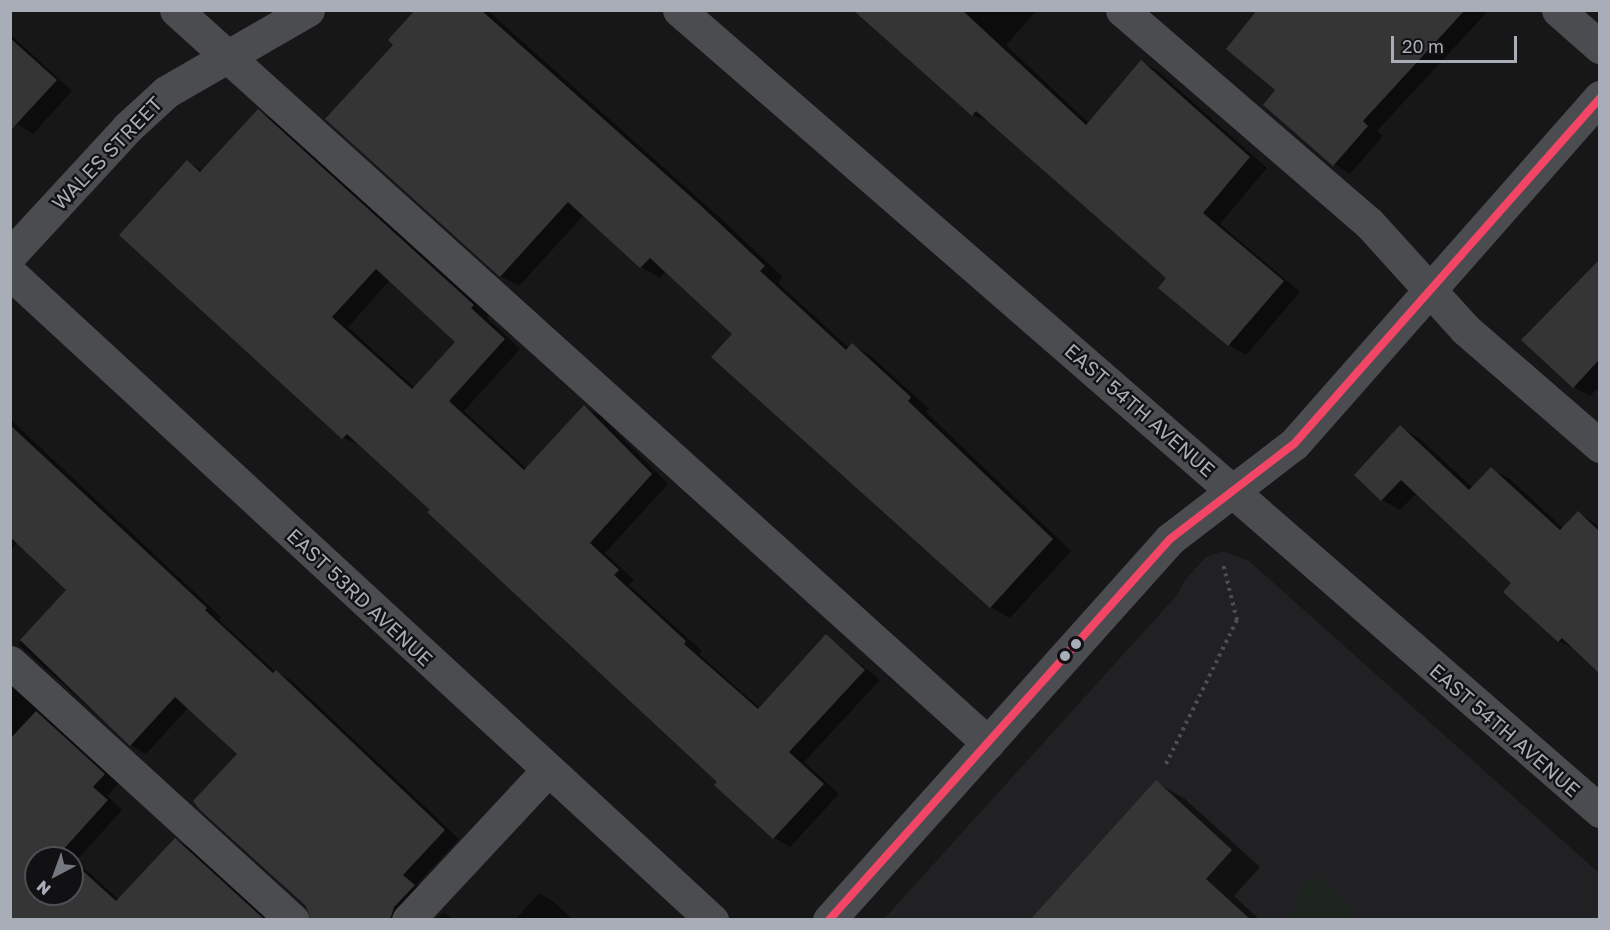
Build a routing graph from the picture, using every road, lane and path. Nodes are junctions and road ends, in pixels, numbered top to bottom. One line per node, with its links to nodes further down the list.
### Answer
1 (176, 10): 7 (street)
2 (308, 10): 7 (street, WALES STREET)
3 (679, 10): 13 (street, EAST 54TH AVENUE)
4 (1122, 10): 11 (street)
5 (1558, 10): 6 (street)
6 (1599, 47)
7 (228, 57): 9 (street, WALES STREET); 16 (street)
8 (1599, 96): 11 (street)
9 (10, 255)
10 (10, 273): 18 (street, EAST 53RD AVENUE)
11 (1430, 291): 12 (street); 13 (street)
12 (1599, 446)
13 (1233, 492): 16 (street); 19 (street, EAST 54TH AVENUE)
14 (1223, 564): 17 (path)
15 (10, 662): 20 (street)
16 (988, 743): 23 (street)
17 (1166, 764)
18 (547, 771): 21 (street); 22 (street, EAST 53RD AVENUE)
19 (1599, 811)
20 (293, 920)
21 (408, 920)
22 (712, 920)
23 (829, 920)

